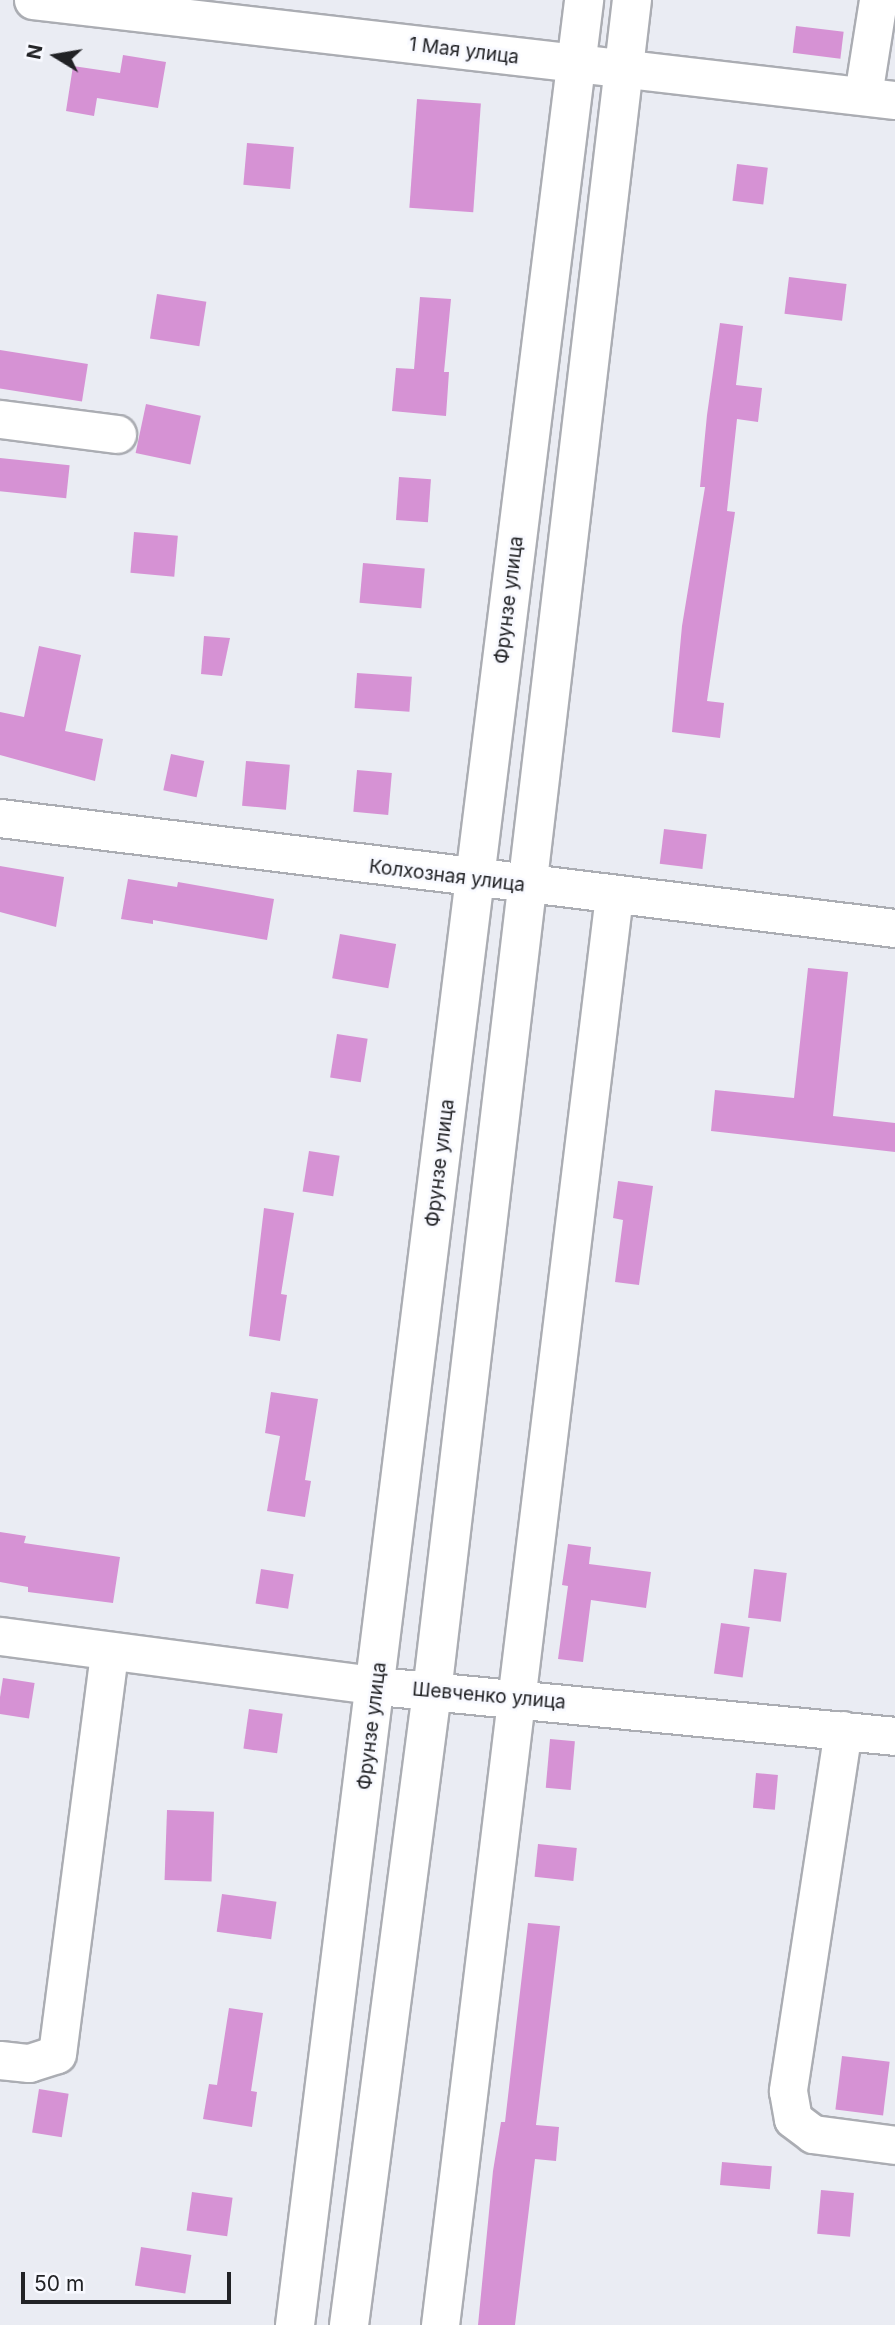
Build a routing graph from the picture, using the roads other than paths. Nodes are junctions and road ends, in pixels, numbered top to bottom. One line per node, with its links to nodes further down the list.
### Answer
1 (33, 0): 5 (street, 1 Мая улица)
2 (584, 0): 5 (main road, Фрунзе улица)
3 (632, 0): 6 (main road)
4 (878, 0): 7 (street)
5 (576, 64): 6 (street, 1 Мая улица); 11 (main road, Фрунзе улица)
6 (623, 70): 7 (street, 1 Мая улица); 12 (main road)
7 (879, 97)
8 (0, 419): 9 (street)
9 (117, 434)
10 (0, 818): 11 (street, Колхозная улица)
11 (474, 879): 12 (street, Колхозная улица); 17 (main road, Фрунзе улица)
12 (524, 886): 13 (street, Колхозная улица); 18 (main road)
13 (614, 895): 14 (street, Колхозная улица); 19 (street)
14 (895, 928)
15 (0, 1636): 16 (street, Шевченко улица)
16 (109, 1651): 17 (street, Шевченко улица); 22 (street)
17 (378, 1686): 18 (street, Шевченко улица); 24 (main road, Фрунзе улица)
18 (432, 1692): 19 (street, Шевченко улица); 25 (main road)
19 (519, 1699): 20 (street, Шевченко улица); 26 (street)
20 (843, 1730): 21 (street, Шевченко улица); 23 (street)
21 (895, 1736)
22 (0, 2060)
23 (895, 2145)
24 (295, 2325)
25 (349, 2325)
26 (440, 2325)

